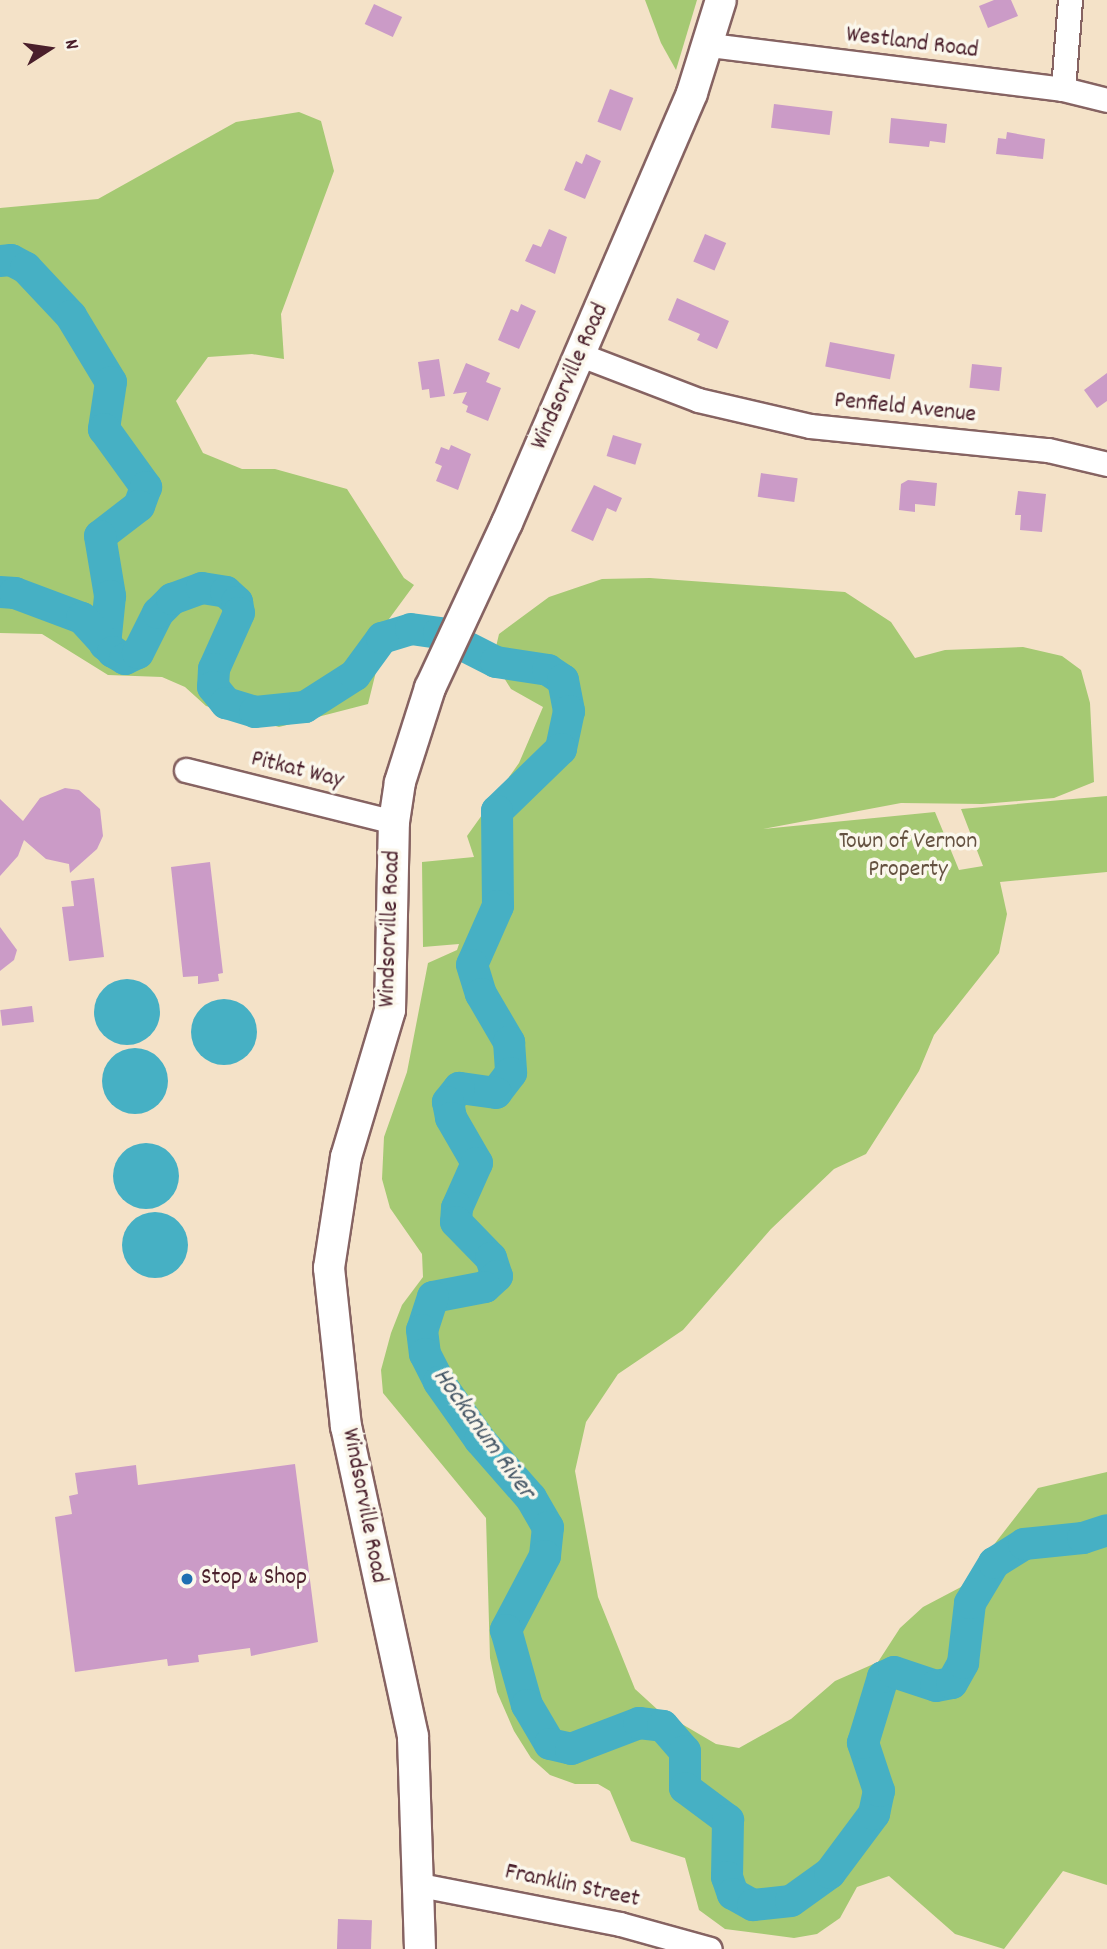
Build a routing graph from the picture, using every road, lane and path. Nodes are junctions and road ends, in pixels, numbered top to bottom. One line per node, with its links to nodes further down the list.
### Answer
1 (721, 0): 3 (main road, Windsorville Road)
2 (1070, 0): 4 (street)
3 (710, 45): 4 (street, Westland Road); 6 (main road, Windsorville Road)
4 (1063, 89): 5 (street, Westland Road)
5 (1107, 100)
6 (581, 355): 7 (street, Penfield Avenue); 9 (main road, Windsorville Road)
7 (1107, 464)
8 (186, 770): 9 (street, Pitkat Way)
9 (394, 822): 10 (main road, Windsorville Road)
10 (420, 1885): 11 (main road, Windsorville Road); 12 (street, Franklin Street)
11 (420, 1949)
12 (710, 1949)

